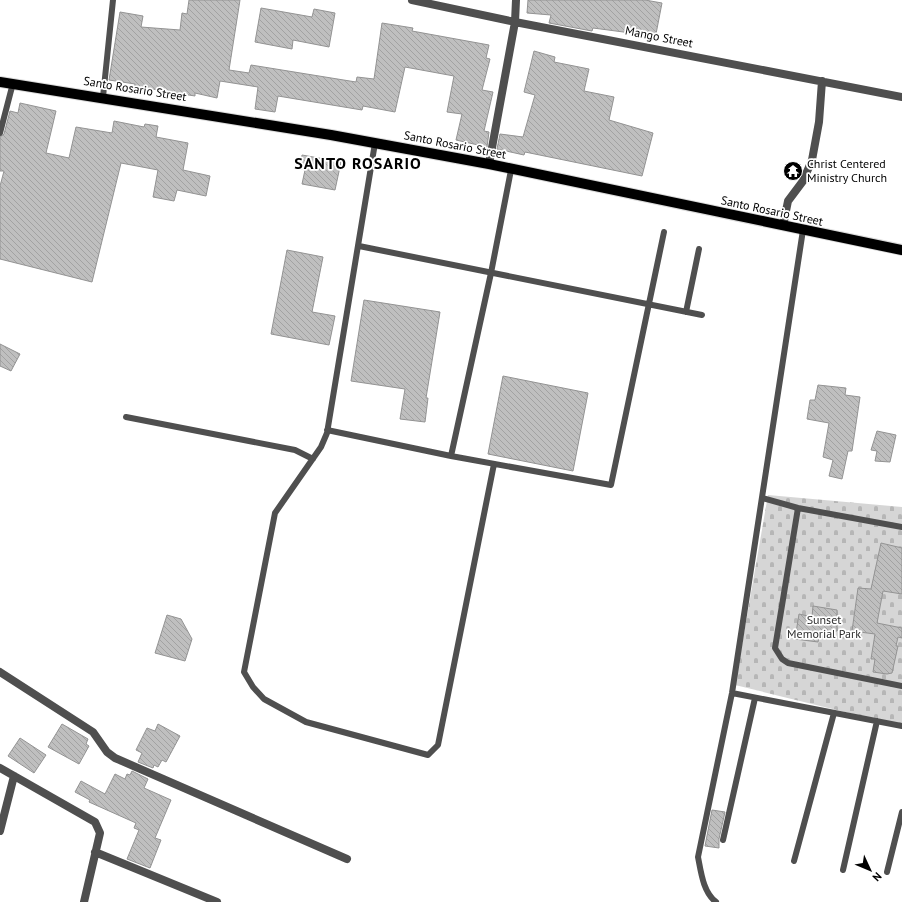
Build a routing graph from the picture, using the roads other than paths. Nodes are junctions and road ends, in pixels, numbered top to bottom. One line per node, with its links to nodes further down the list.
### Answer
1 (113, 0): 8 (lane)
2 (412, 0): 4 (street, Mango Street)
3 (516, 0): 4 (street)
4 (515, 22): 5 (street, Mango Street); 12 (street)
5 (822, 81): 9 (street, Mango Street); 14 (street)
6 (0, 82): 7 (main road, Santo Rosario Street)
7 (13, 83): 8 (main road, Santo Rosario Street); 10 (lane)
8 (103, 97): 11 (main road, Santo Rosario Street)
9 (902, 97)
10 (0, 133)
11 (375, 143): 12 (main road, Santo Rosario Street); 17 (lane)
12 (489, 164): 13 (main road, Santo Rosario Street)
13 (511, 170): 14 (main road, Santo Rosario Street); 20 (lane)
14 (783, 226): 15 (main road, Santo Rosario Street)
15 (803, 230): 19 (main road, Santo Rosario Street); 29 (lane)
16 (664, 232): 21 (lane)
17 (359, 246): 20 (lane); 25 (lane)
18 (699, 249): 22 (lane)
19 (902, 250)
20 (491, 273): 21 (lane); 26 (lane)
21 (649, 305): 22 (lane); 28 (lane)
22 (686, 312): 23 (lane)
23 (702, 315)
24 (126, 417): 27 (lane)
25 (328, 430): 26 (lane); 27 (lane)
26 (451, 456): 28 (lane)
27 (313, 459): 28 (lane)
28 (494, 464)
29 (762, 498): 30 (lane); 34 (lane)
30 (798, 508): 31 (lane); 33 (lane)
31 (902, 527)
32 (0, 672): 45 (street)
33 (902, 686)
34 (732, 693): 35 (lane); 51 (lane)
35 (754, 698): 36 (lane); 43 (lane)
36 (834, 713): 37 (lane); 46 (lane)
37 (877, 721): 38 (lane); 47 (lane)
38 (902, 726)
39 (0, 768): 40 (street)
40 (14, 776): 42 (street); 44 (street)
41 (902, 812): 48 (lane)
42 (0, 831)
43 (723, 840)
44 (95, 852): 49 (street); 50 (street)
45 (347, 860)
46 (794, 861)
47 (843, 870)
48 (887, 872)
49 (84, 902)
50 (217, 902)
51 (716, 902)

